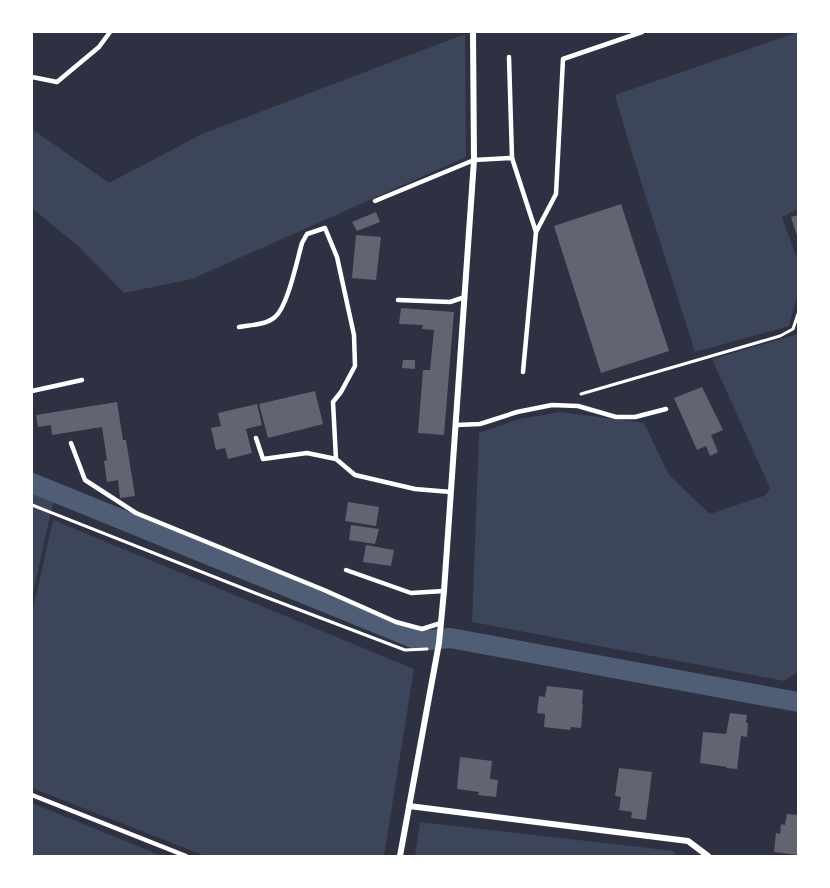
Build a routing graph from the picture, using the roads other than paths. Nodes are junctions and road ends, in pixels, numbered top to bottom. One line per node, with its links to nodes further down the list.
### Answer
1 (110, 32): 5 (lane)
2 (474, 32): 7 (street)
3 (642, 32): 9 (lane)
4 (508, 57): 6 (lane)
5 (32, 77)
6 (512, 158): 7 (lane); 9 (lane)
7 (474, 160): 8 (lane); 10 (street)
8 (375, 201)
9 (536, 232): 13 (lane)
10 (465, 297): 11 (lane); 17 (street)
11 (398, 300)
12 (239, 327): 20 (lane)
13 (522, 372)
14 (82, 380): 15 (lane)
15 (32, 391)
16 (666, 409): 17 (lane)
17 (456, 425): 21 (street)
18 (256, 438): 20 (lane)
19 (71, 442): 24 (lane)
20 (336, 459): 21 (lane)
21 (451, 492): 23 (street)
22 (346, 570): 23 (lane)
23 (444, 591): 24 (street)
24 (441, 623): 26 (street)
25 (32, 795): 27 (lane)
26 (409, 806): 28 (street); 29 (street)
27 (186, 856)
28 (400, 856)
29 (707, 856)

